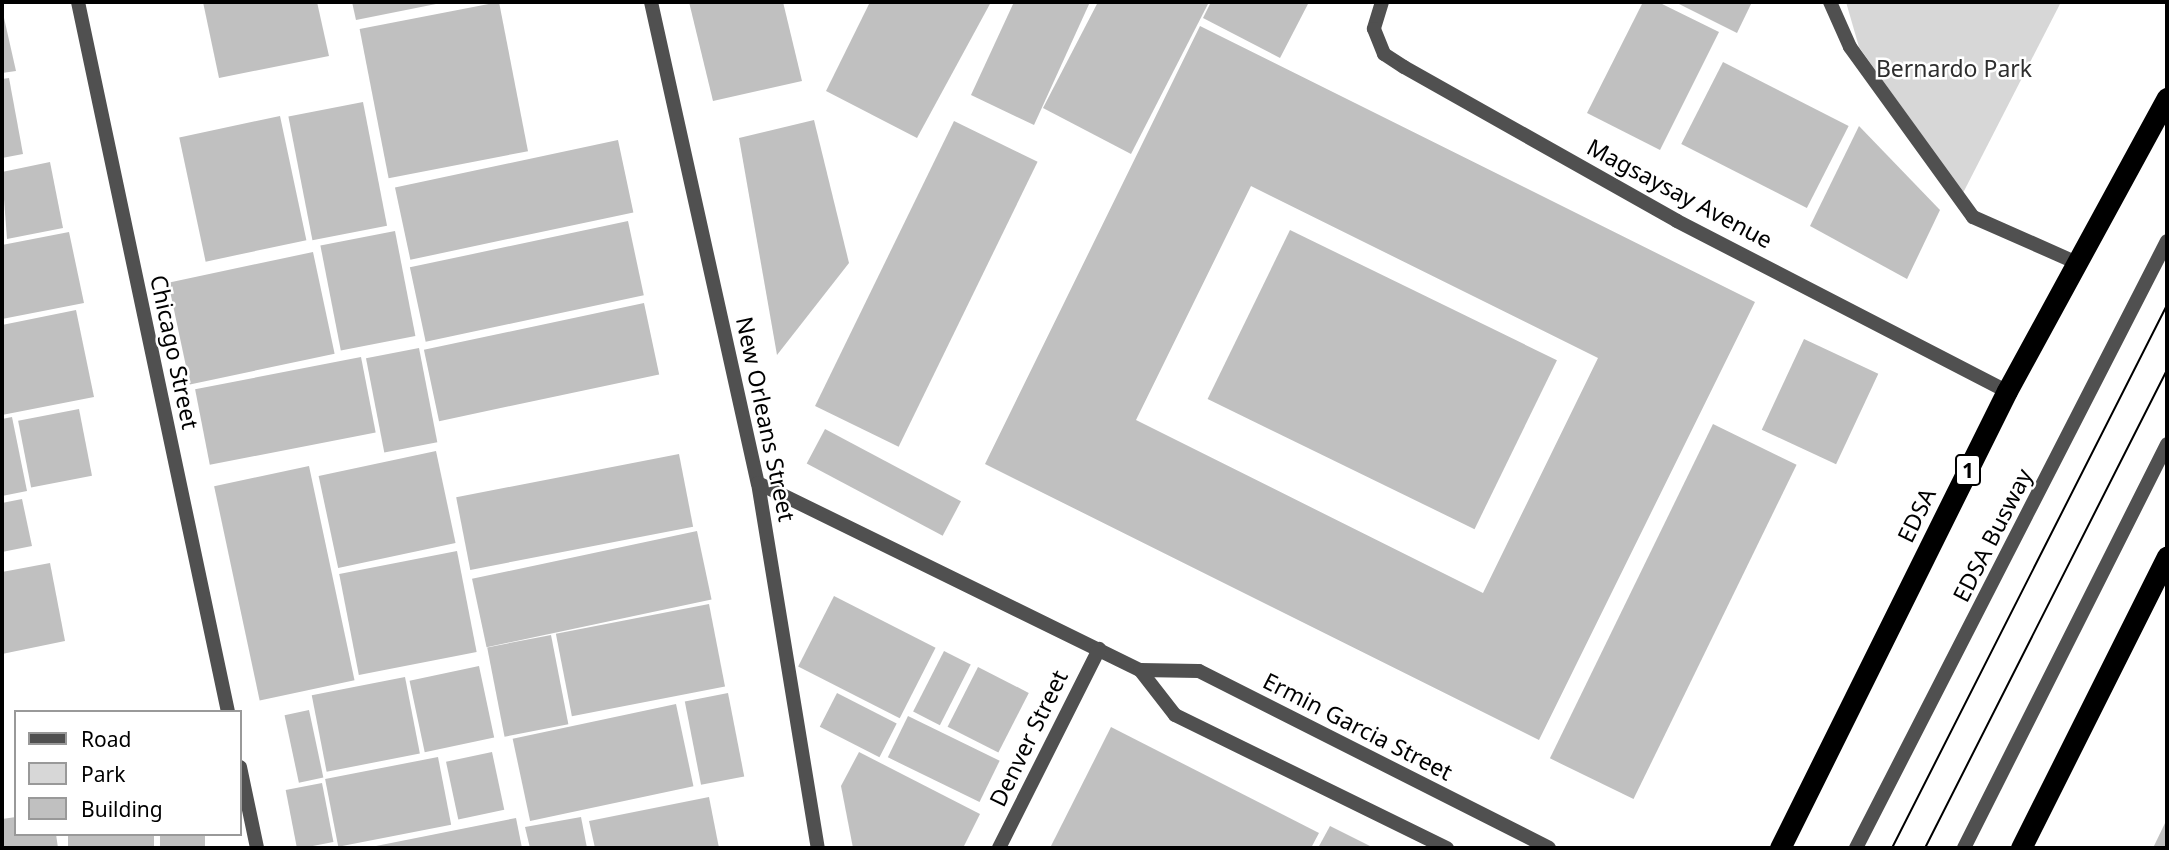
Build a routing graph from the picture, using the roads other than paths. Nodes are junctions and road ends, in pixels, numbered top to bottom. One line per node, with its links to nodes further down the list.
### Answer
1 (78, 2): 14 (street, Chicago Street)
2 (650, 2): 10 (street, New Orleans Street)
3 (1382, 2): 8 (street, Magsaysay Avenue)
4 (1830, 2): 7 (street)
5 (2167, 98): 7 (highway, EDSA / 1)
6 (2167, 241): 22 (street, EDSA Busway)
7 (2075, 262): 8 (highway, EDSA / 1)
8 (2007, 391): 21 (highway, EDSA / 1)
9 (2167, 444): 23 (street)
10 (758, 483): 12 (street, Ermin Garcia Street); 17 (street, New Orleans Street)
11 (2167, 557): 24 (highway)
12 (1098, 649): 13 (street, Ermin Garcia Street); 18 (street, Denver Street)
13 (1140, 670): 19 (street, Ermin Garcia Street); 20 (street, Ermin Garcia Street)
14 (228, 710)
15 (242, 776): 16 (street)
16 (257, 848)
17 (818, 848)
18 (999, 848)
19 (1447, 848)
20 (1549, 848)
21 (1780, 848)
22 (1856, 848)
23 (1964, 848)
24 (2021, 848)

